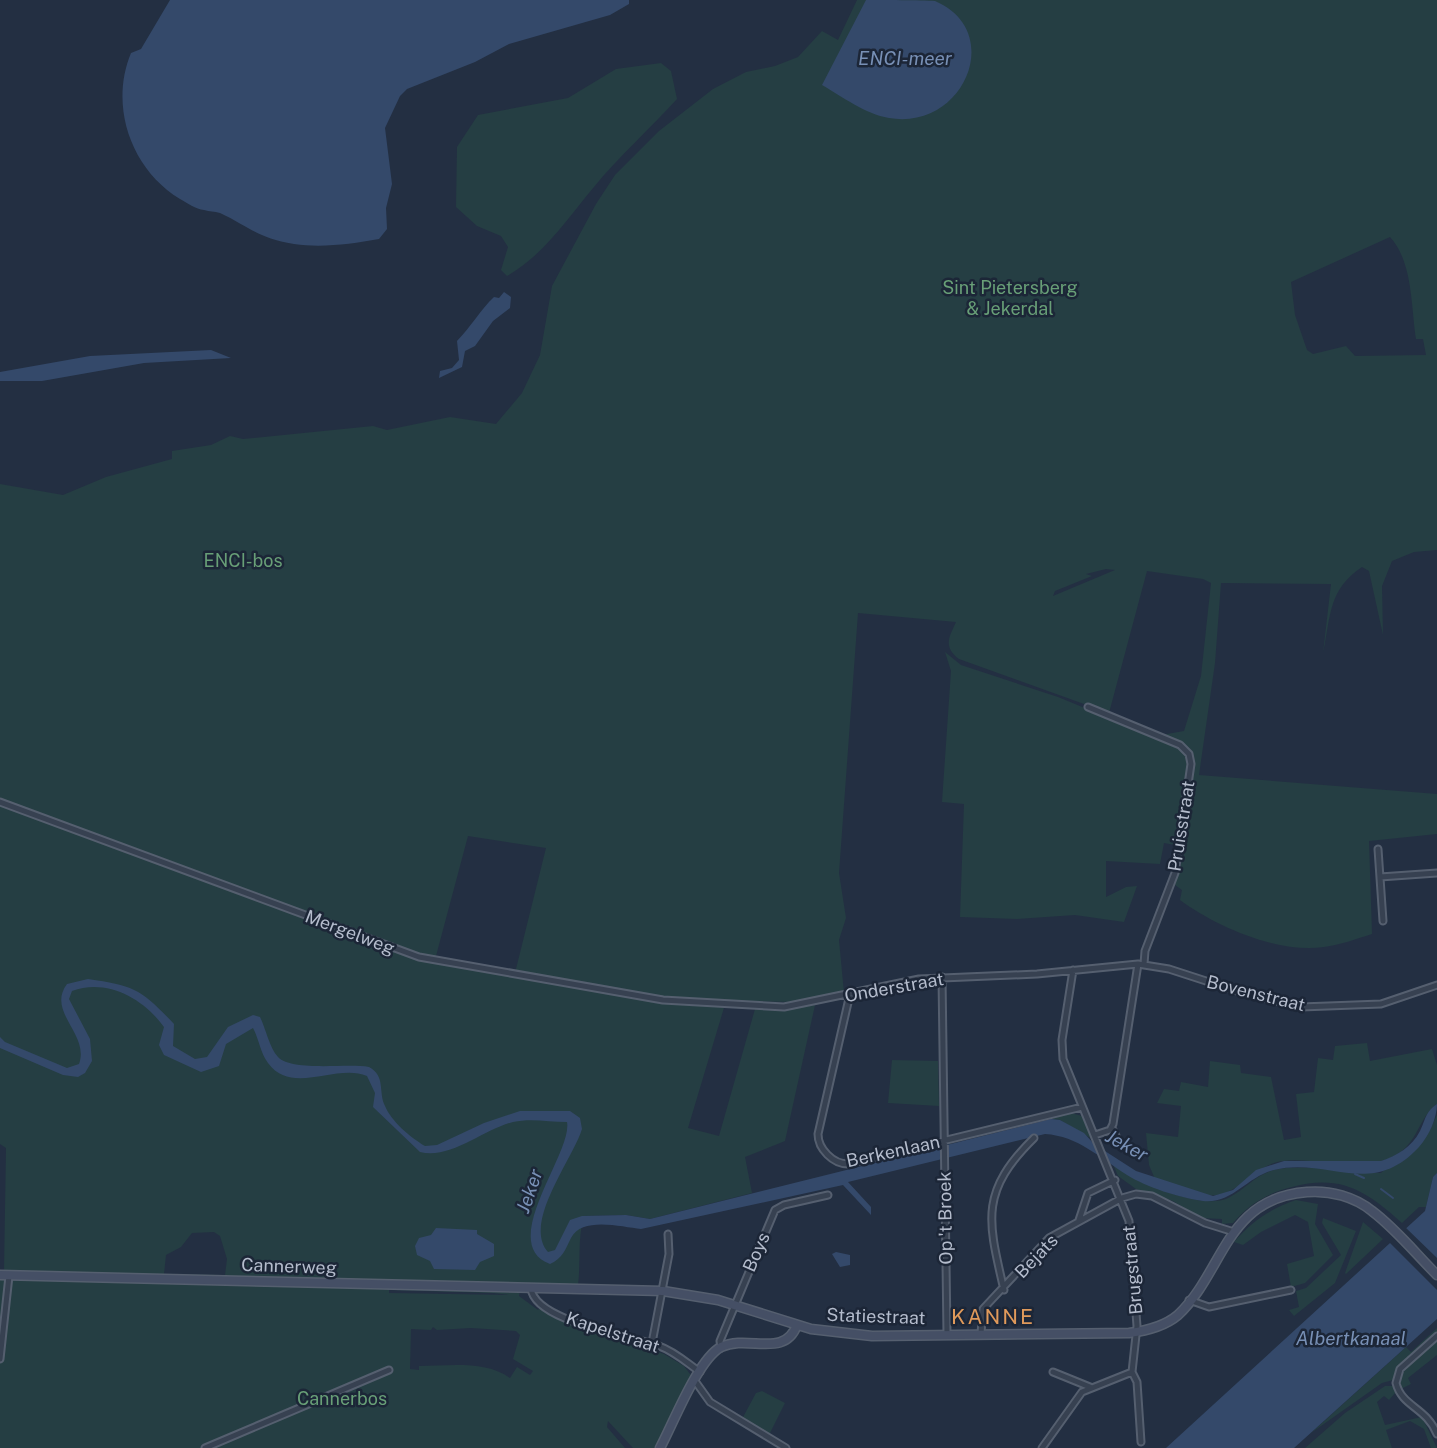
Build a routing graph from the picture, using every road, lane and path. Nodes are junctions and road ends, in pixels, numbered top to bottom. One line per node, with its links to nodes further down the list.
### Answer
1 (1088, 707): 7 (street, Pruisstraat)
2 (0, 802): 12 (street, Mergelweg)
3 (1378, 849): 5 (street)
4 (1437, 873): 5 (street)
5 (1380, 877): 6 (street)
6 (1383, 920)
7 (1141, 964): 8 (street, Bovenstraat); 10 (street, Bovenstraat); 14 (street, Pruisstraat)
8 (1073, 970): 9 (street, Onderstraat); 13 (street, Brugstraat)
9 (942, 977): 11 (street, Onderstraat); 17 (street, Op 't Broek)
10 (1437, 985)
11 (850, 994): 12 (street, Onderstraat); 17 (street, Berkenlaan)
12 (715, 1003)
13 (1082, 1107): 15 (street, Brugstraat); 17 (street, Berkenlaan)
14 (1112, 1128): 15 (street); 18 (street)
15 (1094, 1135): 19 (street, Brugstraat)
16 (1034, 1138): 29 (street)
17 (944, 1142): 37 (street, Op 't Broek)
18 (1121, 1146)
19 (1115, 1180): 21 (street, Brugstraat); 22 (street)
20 (828, 1195): 33 (street, Boys)
21 (1122, 1198): 22 (street, Bejats); 23 (street); 35 (street, Brugstraat)
22 (1079, 1220): 29 (street, Bejats)
23 (1234, 1232): 25 (main road, Statiestraat); 32 (main road, Statiestraat)
24 (668, 1234): 31 (street)
25 (1437, 1275)
26 (4, 1276): 27 (main road, Cannerweg); 41 (street)
27 (531, 1288): 28 (main road, Cannerweg); 39 (street, Kapelstraat)
28 (576, 1290): 31 (main road, Statiestraat)
29 (1004, 1290): 36 (street, Bejats)
30 (1287, 1290): 32 (street)
31 (663, 1291): 33 (main road, Statiestraat); 39 (street)
32 (1189, 1300): 35 (main road, Statiestraat)
33 (734, 1304): 34 (main road, Statiestraat); 40 (street, Boys)
34 (797, 1325): 37 (main road, Statiestraat); 40 (main road)
35 (1137, 1332): 36 (main road, Statiestraat); 44 (street, Brugstraat)
36 (981, 1333): 37 (main road, Statiestraat)
37 (947, 1334)
38 (1437, 1336): 47 (street)
39 (652, 1343): 45 (street, Kapelstraat)
40 (721, 1348): 45 (main road)
41 (0, 1359)
42 (389, 1370): 50 (street)
43 (1053, 1372): 46 (street)
44 (1132, 1372): 46 (street); 49 (street, Brugstraat)
45 (697, 1377): 51 (main road); 52 (street, Kapelstraat)
46 (1090, 1387): 53 (street)
47 (1435, 1425): 48 (street)
48 (1437, 1434)
49 (1141, 1442)
50 (205, 1448)
51 (660, 1448)
52 (786, 1448)
53 (1042, 1448)

